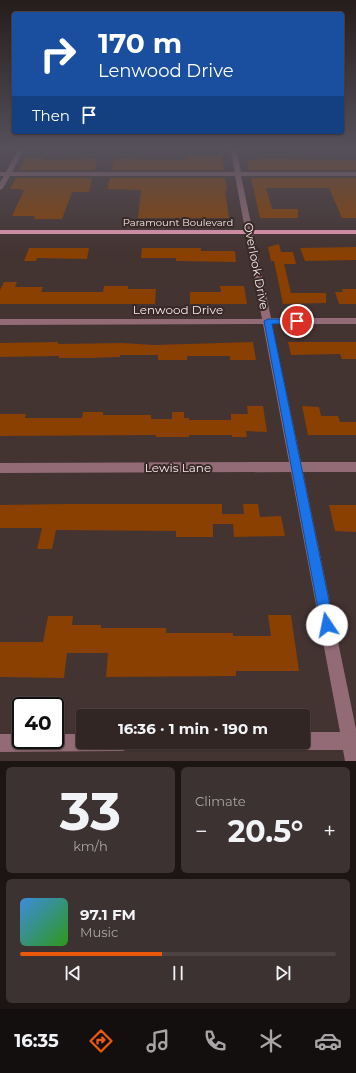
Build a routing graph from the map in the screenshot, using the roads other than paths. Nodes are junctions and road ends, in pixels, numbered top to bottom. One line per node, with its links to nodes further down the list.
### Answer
1 (240, 184): 3 (street, Overlook Drive)
2 (0, 232): 3 (main road, Paramount Boulevard)
3 (250, 232): 4 (main road, Paramount Boulevard); 5 (street, Overlook Drive)
4 (356, 232)
5 (268, 321): 6 (street, Lenwood Drive); 7 (street, Lenwood Drive); 8 (street, Overlook Drive)
6 (0, 322)
7 (356, 322)
8 (296, 467): 9 (street, Lewis Lane); 10 (street, Lewis Lane); 12 (street, Overlook Drive)
9 (356, 467)
10 (0, 468)
11 (310, 741): 12 (street)
12 (353, 741): 15 (street, Overlook Drive)
13 (0, 742): 14 (street)
14 (76, 742)
15 (354, 761)

